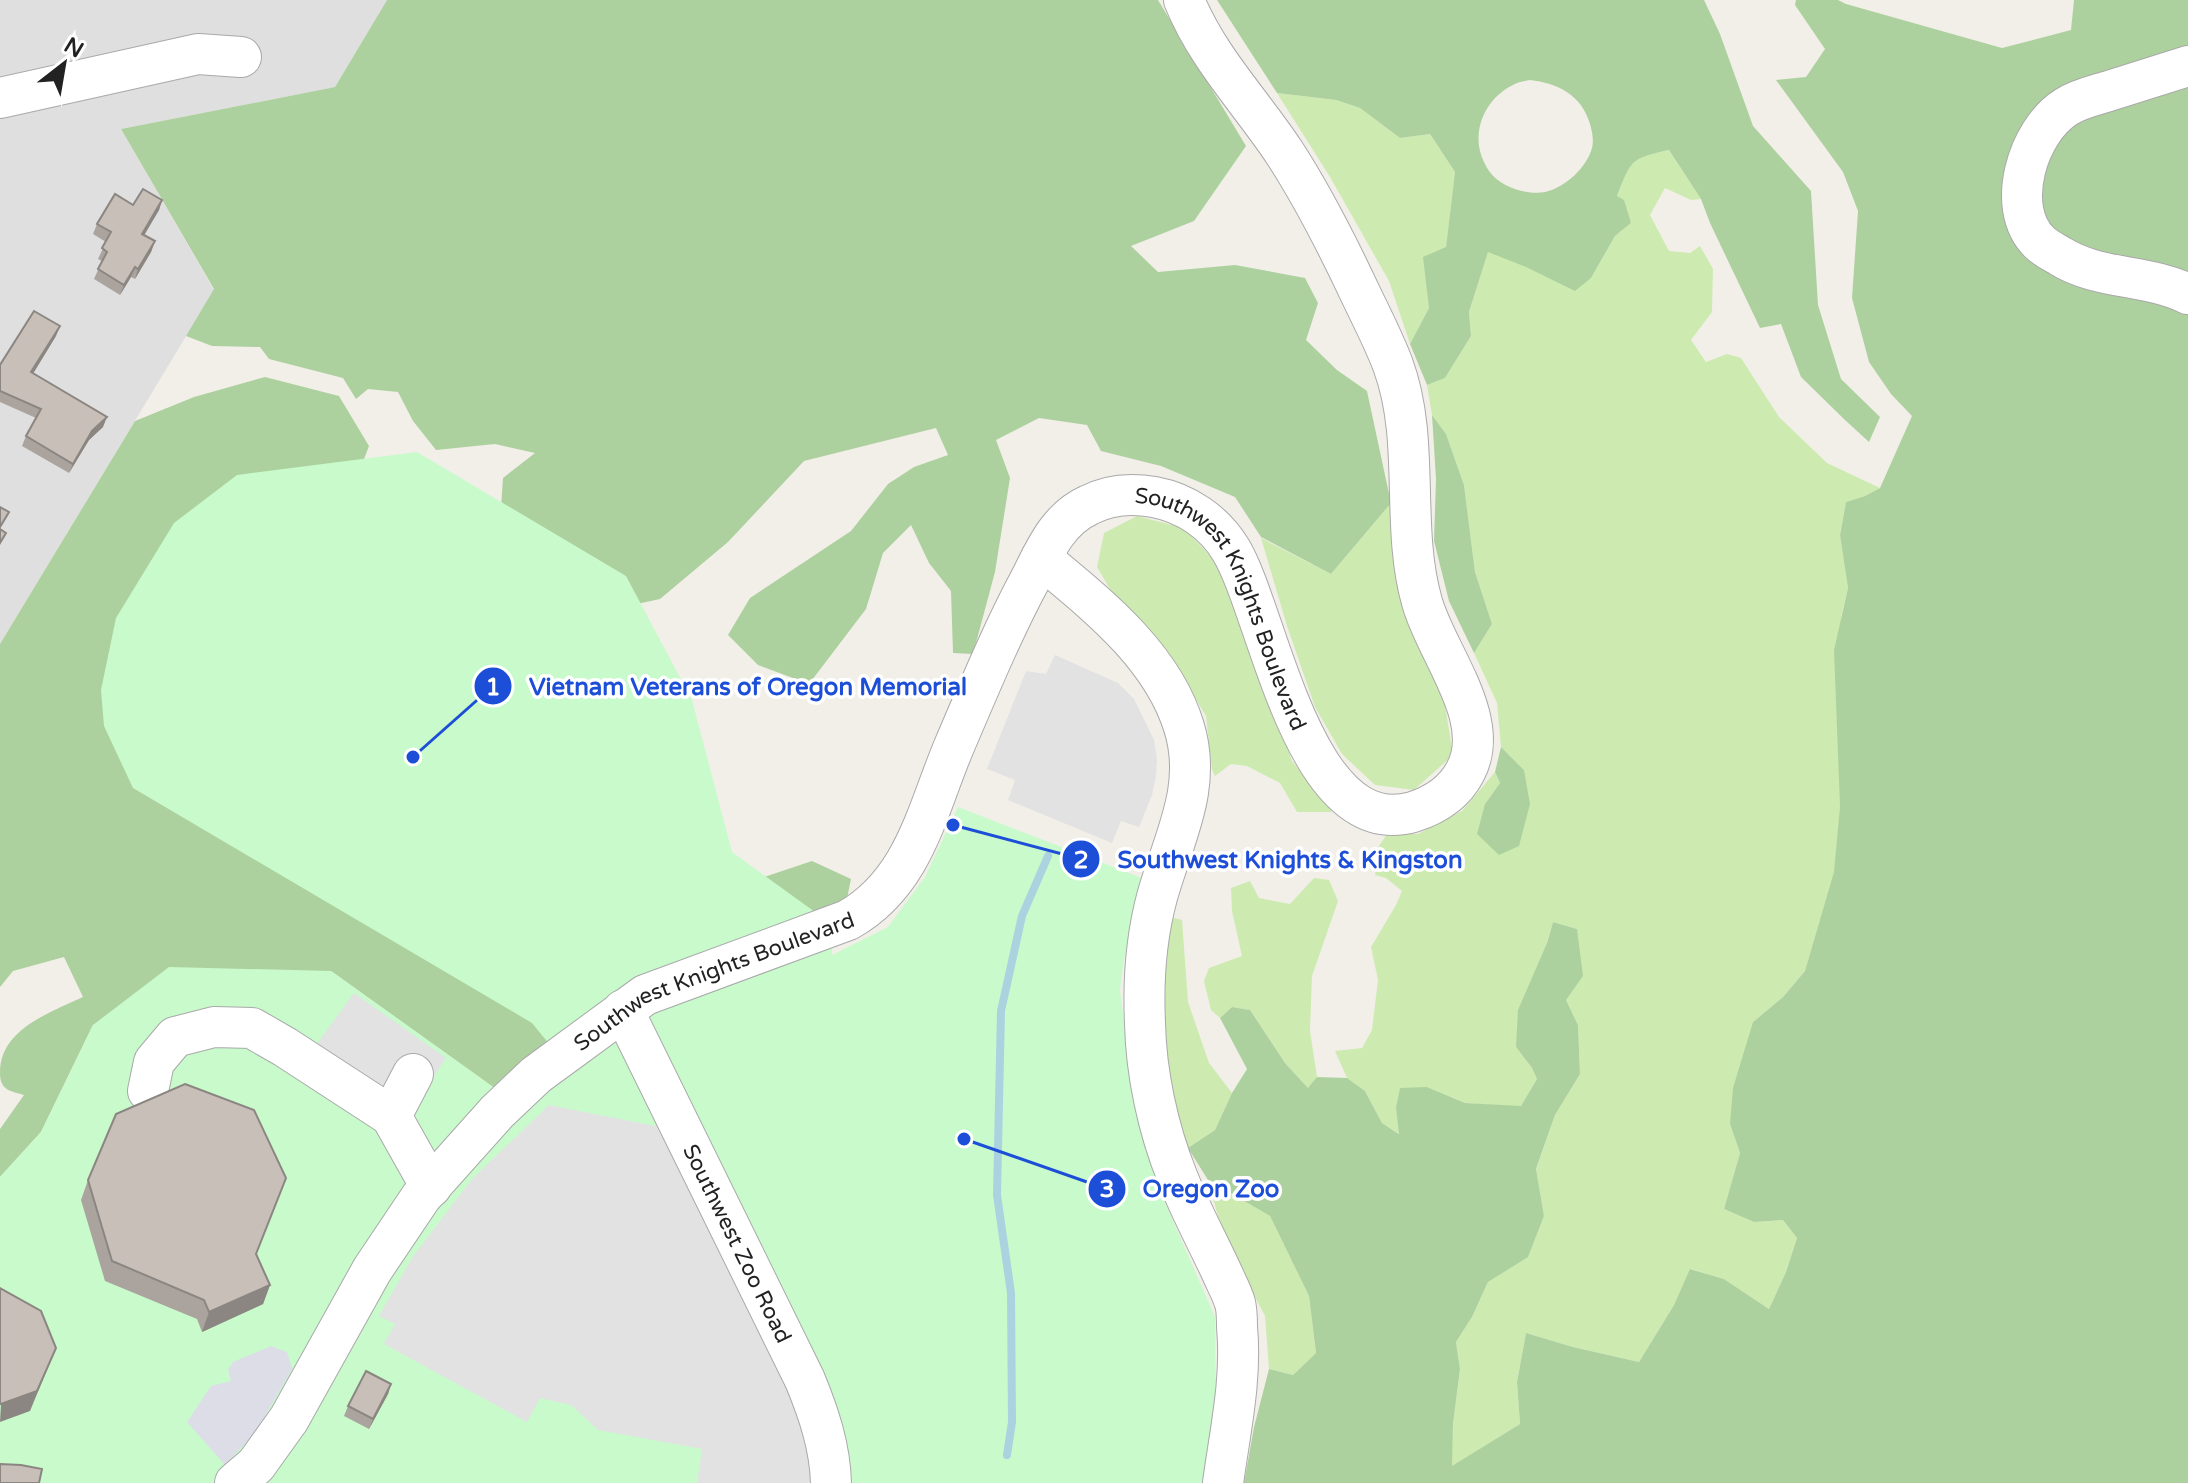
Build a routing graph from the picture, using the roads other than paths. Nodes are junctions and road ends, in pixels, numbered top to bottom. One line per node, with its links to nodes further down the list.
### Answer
1 (1184, 0): 6 (street, Southwest Knights Boulevard)
2 (241, 57): 4 (street)
3 (2188, 66): 5 (street)
4 (0, 98)
5 (2188, 294)
6 (1041, 558): 7 (street, Southwest Knights Boulevard); 14 (street)
7 (623, 1010): 11 (street, Southwest Knights Boulevard); 13 (street, Southwest Zoo Road)
8 (413, 1074): 10 (street)
9 (148, 1091): 10 (street)
10 (391, 1116): 11 (street)
11 (431, 1187): 12 (street, Southwest Knights Boulevard)
12 (258, 1477)
13 (831, 1483)
14 (1223, 1483)

